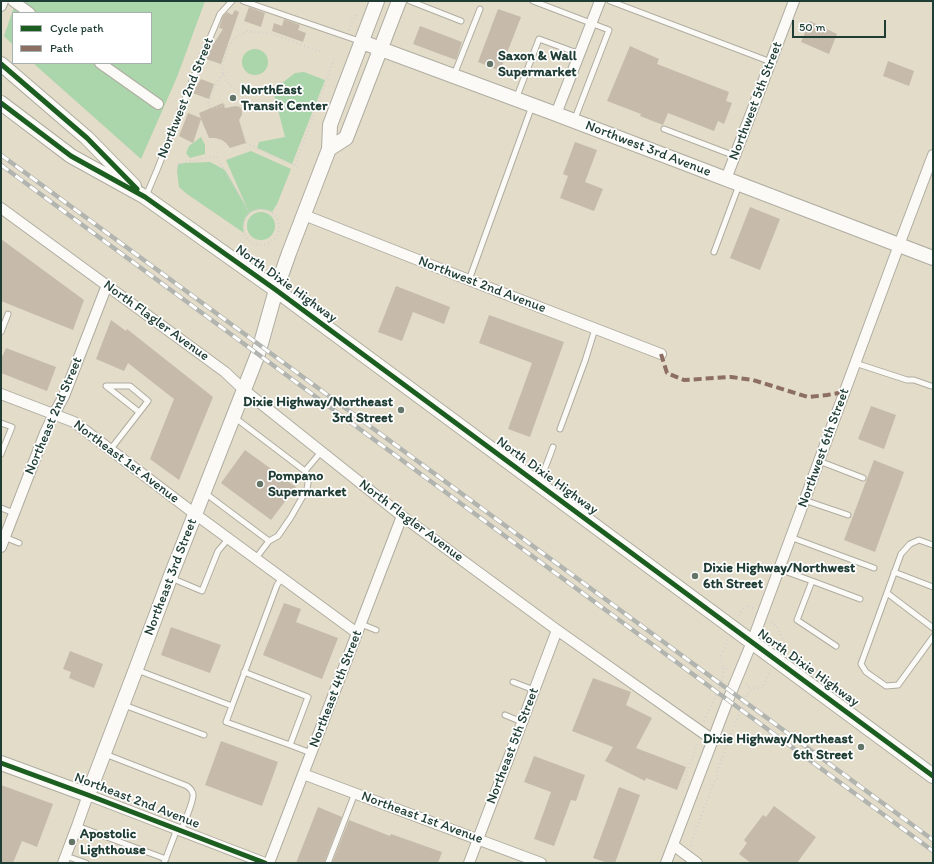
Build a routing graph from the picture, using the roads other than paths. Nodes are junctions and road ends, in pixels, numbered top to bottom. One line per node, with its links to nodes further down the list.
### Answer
1 (3, 1): 13 (street)
2 (13, 1): 16 (street)
3 (232, 1): 38 (lane, Northwest 2nd Street)
4 (243, 1): 19 (lane)
5 (377, 1): 19 (main road, Northeast 3rd Street)
6 (399, 1): 20 (main road)
7 (410, 1): 17 (lane)
8 (533, 1): 14 (lane)
9 (553, 1): 14 (lane)
10 (600, 1): 18 (street)
11 (610, 1): 22 (lane)
12 (794, 1): 22 (street, Northwest 5th Street)
13 (1, 6)
14 (550, 8): 18 (lane)
15 (480, 9): 25 (lane)
16 (29, 12)
17 (461, 20)
18 (592, 23): 21 (street); 31 (lane)
19 (362, 42): 20 (main road, Northwest 3rd Avenue); 33 (main road, Northeast 3rd Street)
20 (381, 48): 25 (main road, Northwest 3rd Avenue); 33 (main road)
21 (580, 54): 26 (lane); 30 (street)
22 (770, 62): 35 (street, Northwest 5th Street)
23 (1, 64): 38 (main road, North Dixie Highway)
24 (101, 64): 28 (street)
25 (454, 76): 26 (main road, Northwest 3rd Avenue)
26 (516, 99): 29 (main road, Northwest 3rd Avenue)
27 (1, 104): 38 (main road, North Dixie Highway)
28 (158, 104)
29 (533, 105): 30 (main road, Northwest 3rd Avenue); 44 (lane)
30 (556, 114): 31 (main road, Northwest 3rd Avenue)
31 (574, 121): 37 (main road, Northwest 3rd Avenue)
32 (664, 129): 35 (lane)
33 (329, 149): 40 (main road, Northeast 3rd Street)
34 (933, 155): 36 (street, Northwest 6th Street)
35 (735, 156): 37 (street, Northwest 5th Street)
36 (930, 170): 41 (street, Northwest 6th Street)
37 (733, 181): 41 (main road, Northwest 3rd Avenue); 42 (lane)
38 (145, 197): 46 (main road, North Dixie Highway)
39 (1, 208): 45 (street, North Flagler Avenue)
40 (304, 215): 44 (street, Northwest 2nd Avenue); 46 (main road, Northeast 3rd Street)
41 (899, 245): 43 (main road, Northwest 3rd Avenue); 51 (street, Northwest 6th Street)
42 (714, 252)
43 (933, 258)
44 (469, 280): 48 (street, Northwest 2nd Avenue)
45 (107, 285): 53 (street, North Flagler Avenue); 56 (street, Northeast 2nd Street)
46 (276, 290): 53 (main road, Northeast 3rd Street); 67 (main road, North Dixie Highway)
47 (8, 314): 49 (lane)
48 (595, 329): 50 (street, Northwest 2nd Avenue); 59 (lane)
49 (1, 332)
50 (661, 354)
51 (855, 363): 52 (lane); 64 (street, Northwest 6th Street)
52 (931, 386)
53 (244, 390): 57 (main road, Northeast 3rd Street); 62 (street, North Flagler Avenue)
54 (1, 394): 56 (street, Northeast 1st Avenue)
55 (139, 412): 55 (lane); 61 (lane)
56 (54, 414): 61 (street, Northeast 1st Avenue); 71 (street, Northeast 2nd Street)
57 (234, 417): 65 (lane); 68 (main road, Northeast 3rd Street)
58 (1, 423): 63 (lane)
59 (560, 429)
60 (553, 447): 67 (lane)
61 (110, 450): 72 (street, Northeast 1st Avenue)
62 (322, 452): 65 (lane); 74 (street, North Flagler Avenue)
63 (1, 454)
64 (819, 461): 66 (lane); 69 (street, Northwest 6th Street)
65 (305, 471): 78 (lane)
66 (863, 478)
67 (538, 485): 96 (main road, North Dixie Highway)
68 (204, 492): 72 (main road, Northeast 3rd Street); 78 (lane)
69 (804, 500): 73 (lane); 75 (street, Northwest 6th Street)
70 (1, 508): 71 (lane)
71 (14, 513): 77 (street, Northeast 2nd Street)
72 (195, 514): 76 (street, Northeast 1st Avenue); 85 (main road, Northeast 3rd Street)
73 (848, 515)
74 (402, 516): 92 (street, Northeast 4th Street); 94 (street, North Flagler Avenue)
75 (790, 537): 82 (lane); 83 (street, Northwest 6th Street)
76 (229, 538): 81 (street, Northeast 1st Avenue); 85 (lane)
77 (2, 540): 79 (lane)
78 (269, 542): 81 (lane)
79 (19, 543)
80 (933, 545): 84 (lane)
81 (256, 558): 86 (street, Northeast 1st Avenue)
82 (874, 568)
83 (778, 569): 87 (lane); 96 (street, Northwest 6th Street)
84 (894, 572): 88 (lane); 89 (lane)
85 (170, 578): 98 (main road, Northeast 3rd Street)
86 (282, 578): 92 (street, Northeast 1st Avenue); 99 (lane)
87 (812, 581): 90 (lane); 97 (lane)
88 (933, 587)
89 (886, 593): 91 (lane); 95 (lane)
90 (860, 599)
91 (933, 628)
92 (359, 629): 93 (lane); 109 (street, Northeast 4th Street)
93 (376, 630)
94 (557, 630): 101 (street, Northeast 5th Street); 107 (street, North Flagler Avenue)
95 (933, 637)
96 (752, 642): 107 (street, Northwest 6th Street); 113 (main road, North Dixie Highway)
97 (836, 646)
98 (136, 670): 102 (main road, Northeast 3rd Street); 103 (lane)
99 (244, 672): 103 (lane); 108 (lane)
100 (513, 682): 101 (lane)
101 (534, 690): 105 (street, Northeast 5th Street)
102 (123, 705): 106 (lane); 110 (main road, Northeast 3rd Street)
103 (232, 706): 108 (lane)
104 (505, 715): 105 (lane)
105 (522, 722): 118 (street, Northeast 5th Street)
106 (204, 735)
107 (713, 740): 119 (street, Northwest 6th Street)
108 (290, 745): 109 (lane)
109 (311, 753): 112 (street, Northeast 4th Street)
110 (104, 754): 115 (main road, Northeast 3rd Street); 117 (lane)
111 (1, 763): 115 (main road, Northeast 2nd Avenue)
112 (303, 774): 114 (street, Northeast 1st Avenue); 125 (street, Northeast 4th Street)
113 (933, 776)
114 (355, 793): 118 (street, Northeast 1st Avenue); 126 (lane)
115 (88, 795): 116 (street, Northeast 3rd Street); 117 (street, Northeast 2nd Avenue)
116 (77, 826): 120 (street, Northeast 3rd Street); 122 (lane)
117 (179, 830): 122 (lane); 124 (street, Northeast 2nd Avenue)
118 (478, 839): 127 (street, Northeast 5th Street); 128 (street, Northeast 1st Avenue)
119 (673, 845): 121 (street); 129 (street, Northwest 6th Street)
120 (65, 859): 123 (lane)
121 (693, 860)
122 (165, 861)
123 (86, 863)
124 (265, 863)
125 (269, 863)
126 (328, 863)
127 (469, 863)
128 (541, 863)
129 (666, 863)

